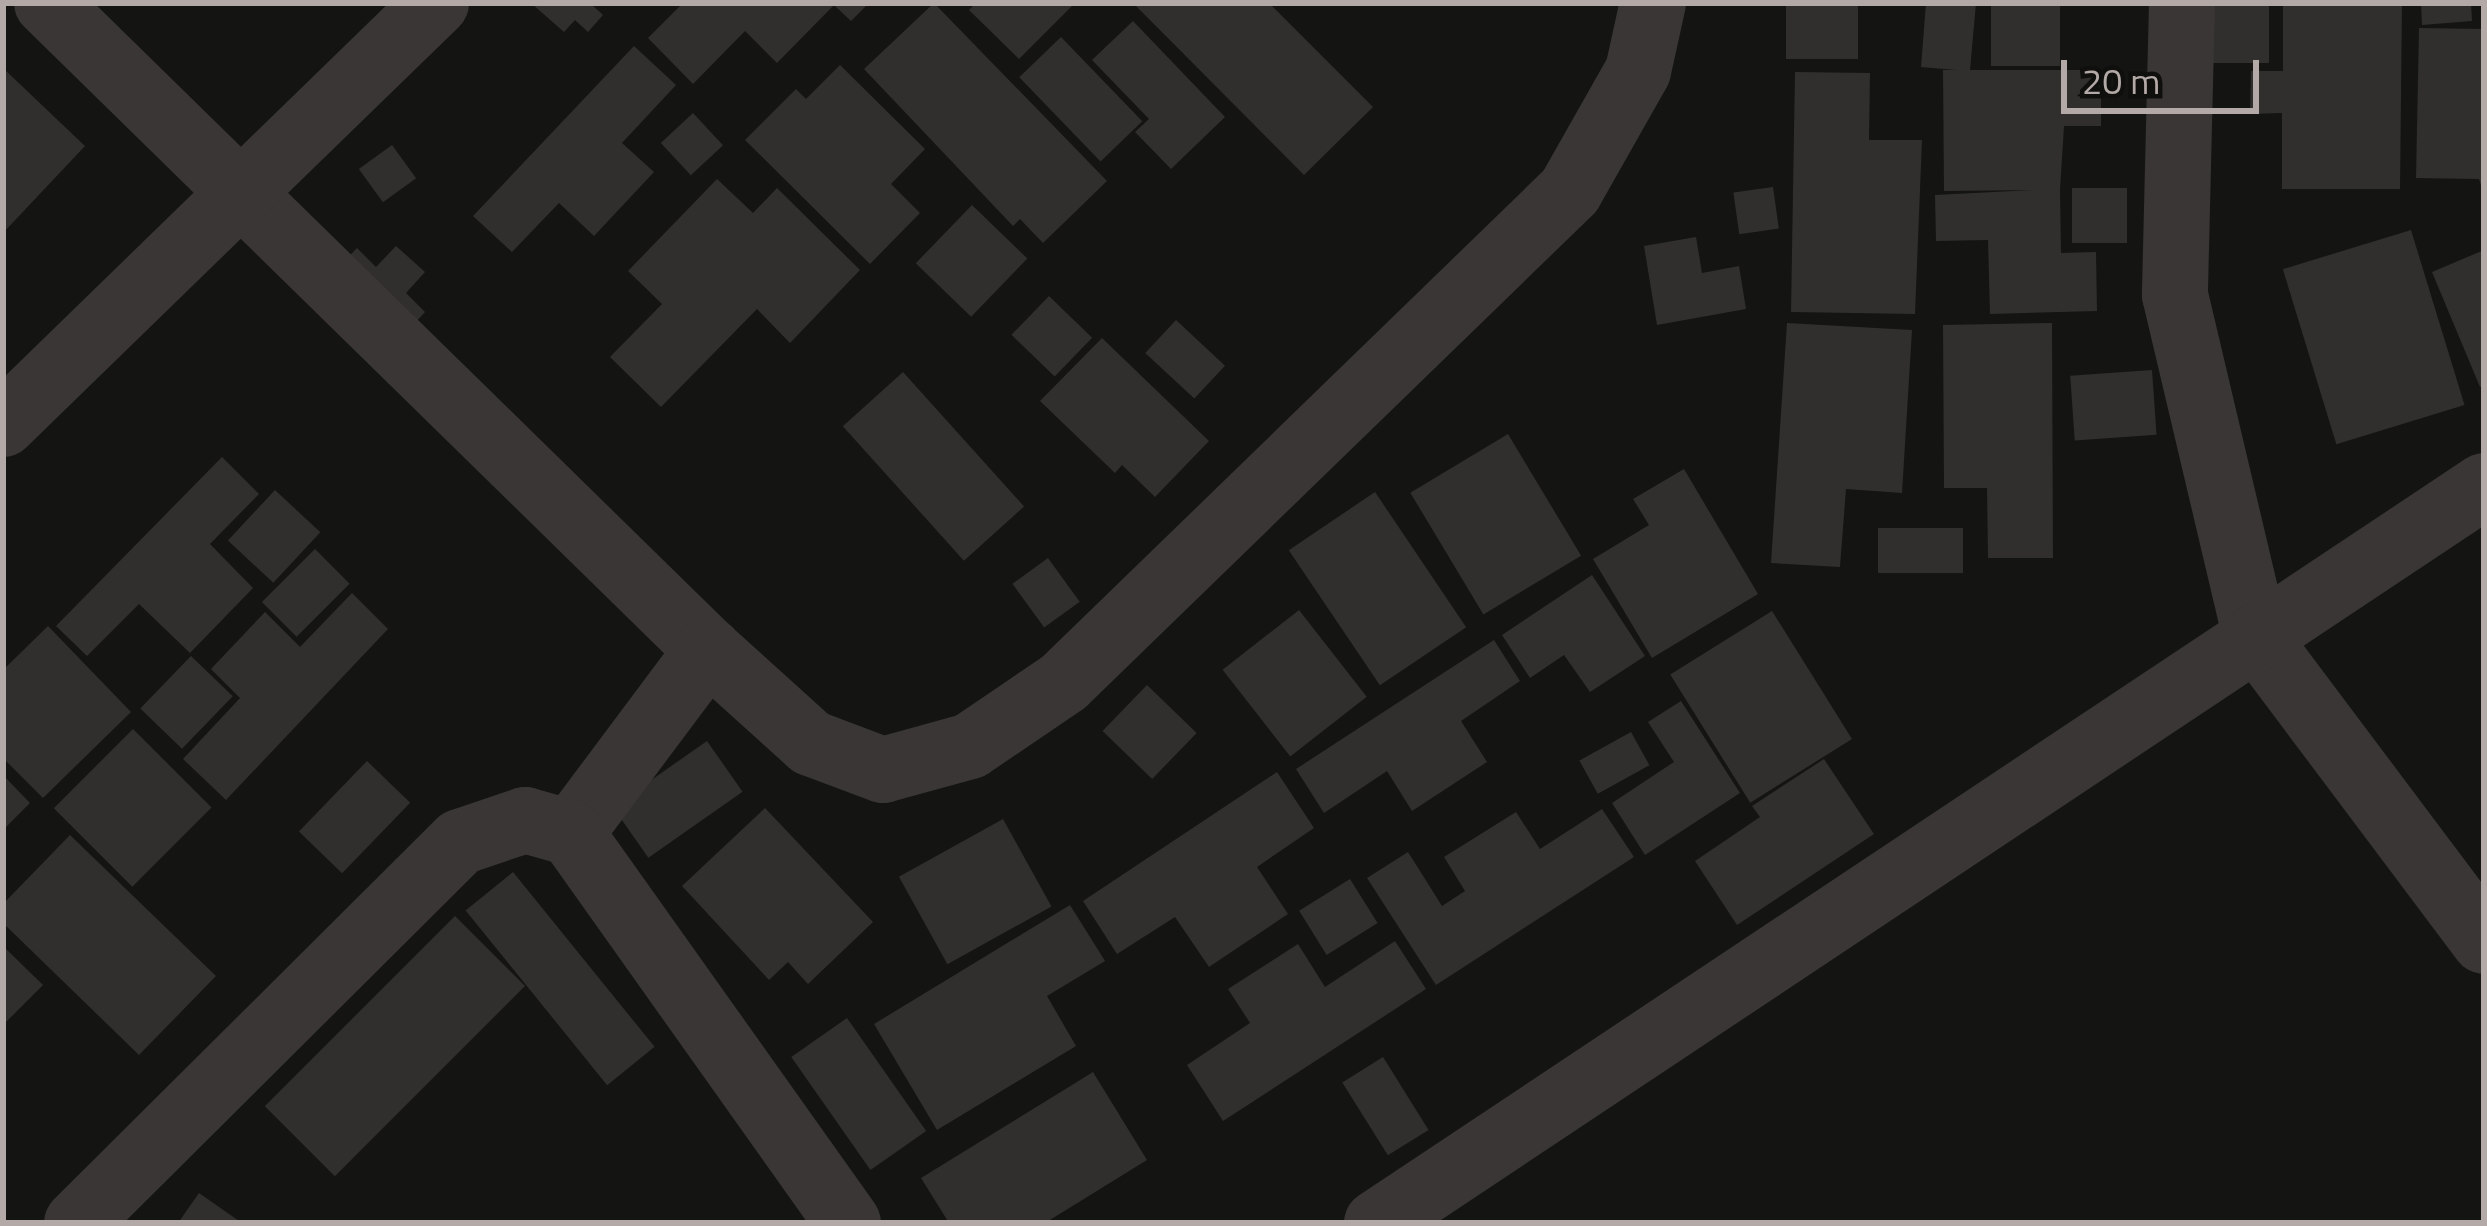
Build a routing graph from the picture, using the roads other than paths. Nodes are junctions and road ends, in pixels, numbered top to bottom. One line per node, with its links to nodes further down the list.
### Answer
1 (47, 3): 5 (street)
2 (436, 3): 5 (street)
3 (1653, 3): 9 (street)
4 (2182, 3): 8 (street)
5 (235, 197): 6 (street); 9 (street)
6 (3, 424)
7 (2484, 485): 8 (street)
8 (2256, 637): 11 (street); 14 (street)
9 (708, 650): 10 (street)
10 (571, 833): 12 (street); 13 (street)
11 (2484, 941)
12 (77, 1223)
13 (848, 1223)
14 (1377, 1223)

